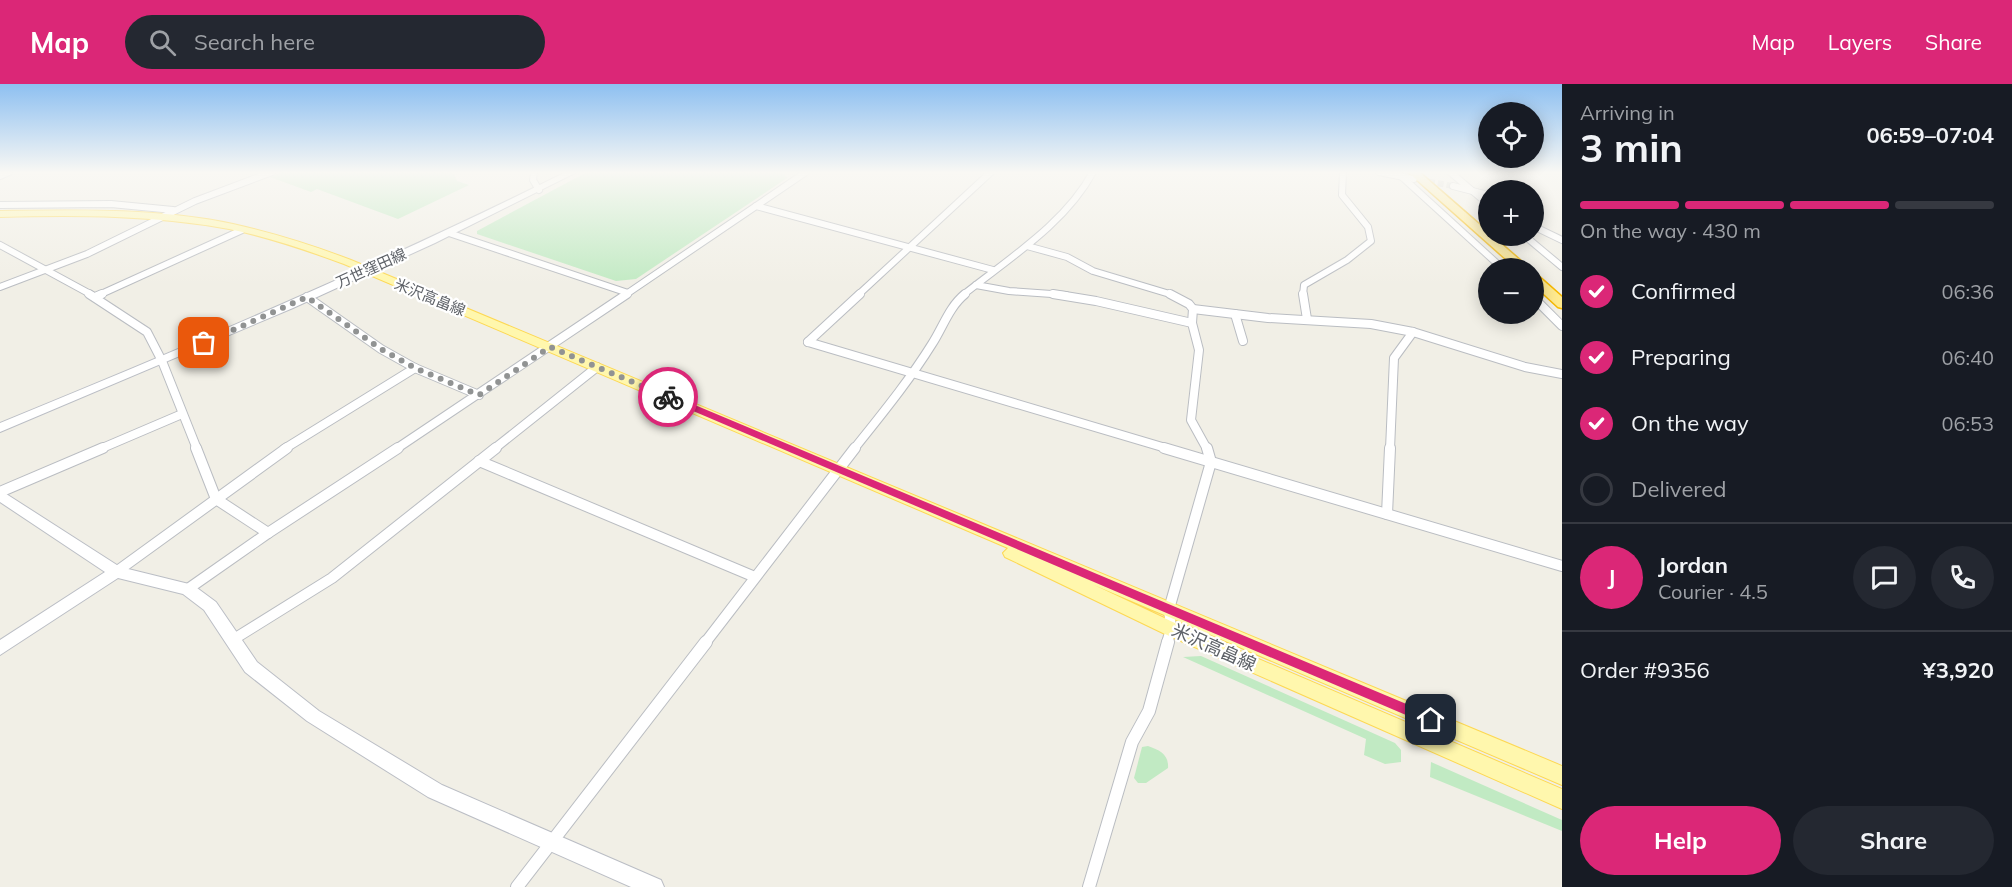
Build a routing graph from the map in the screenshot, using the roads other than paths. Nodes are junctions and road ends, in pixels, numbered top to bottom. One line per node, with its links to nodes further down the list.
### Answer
1 (168, 209): 11 (street)
2 (498, 209): 17 (main road, 万世窪田線)
3 (751, 209): 35 (street)
4 (769, 209): 23 (street)
5 (951, 209): 23 (street)
6 (1065, 209): 20 (street)
7 (1354, 209): 43 (street)
8 (1445, 209): 24 (street)
9 (1453, 209): 25 (highway)
10 (1459, 209): 14 (highway)
11 (173, 210): 13 (street)
12 (0, 214): 13 (main road, 米沢高畠線)
13 (159, 218): 15 (main road, 米沢高畠線); 28 (street)
14 (1478, 224)
15 (242, 230): 29 (main road, 米沢高畠線); 37 (street)
16 (1544, 231): 18 (street)
17 (449, 233): 29 (main road, 万世窪田線); 35 (street)
18 (1562, 240)
19 (0, 245): 28 (street)
20 (1027, 246): 30 (street); 41 (street)
21 (1505, 246): 26 (highway)
22 (1537, 246): 27 (street)
23 (910, 247): 30 (street); 52 (street)
24 (1492, 258)
25 (1511, 258)
26 (1519, 258)
27 (1562, 267)
28 (47, 269): 33 (street); 37 (street)
29 (366, 270): 38 (main road, 万世窪田線); 48 (main road, 米沢高畠線)
30 (993, 270): 32 (street)
31 (1544, 279): 36 (highway)
32 (976, 285): 44 (street); 52 (street)
33 (0, 287)
34 (1544, 288): 39 (highway)
35 (628, 293): 48 (street)
36 (1562, 294)
37 (95, 297): 49 (street)
38 (307, 297): 49 (main road, 万世窪田線); 51 (street)
39 (1562, 304)
40 (1544, 308): 45 (street)
41 (1193, 309): 42 (street); 44 (street)
42 (1235, 314): 43 (street); 47 (street)
43 (1307, 319): 46 (street)
44 (1192, 323): 58 (street)
45 (1562, 326)
46 (1413, 332): 53 (street); 62 (street)
47 (1243, 341)
48 (550, 347): 50 (main road, 米沢高畠線); 54 (street)
49 (162, 361): 55 (street); 56 (main road, 万世窪田線)
50 (597, 367): 57 (street); 59 (main road, 米沢高畠線)
51 (415, 368): 54 (street); 61 (street)
52 (913, 373): 58 (street); 59 (street)
53 (1562, 374)
54 (479, 395): 63 (street)
55 (182, 414): 60 (street); 61 (street)
56 (0, 428)
57 (479, 461): 66 (street); 70 (street)
58 (1210, 462): 62 (street); 68 (street)
59 (838, 470): 66 (street); 68 (main road, 米沢高畠線); 69 (main road, 米沢高畠線)
60 (0, 494): 65 (main road)
61 (216, 499): 63 (street); 65 (street)
62 (1387, 514): 64 (street)
63 (268, 533): 67 (street)
64 (1562, 566)
65 (116, 572): 67 (main road); 71 (main road)
66 (755, 577): 74 (street)
67 (188, 589): 70 (main road)
68 (1169, 609): 69 (street); 72 (main road, 米沢高畠線)
69 (1171, 628): 73 (main road, 米沢高畠線); 77 (street)
70 (234, 639): 74 (main road)
71 (0, 648)
72 (1562, 776)
73 (1562, 799)
74 (552, 842): 75 (street); 76 (main road)
75 (517, 887)
76 (654, 887)
77 (1089, 887)

